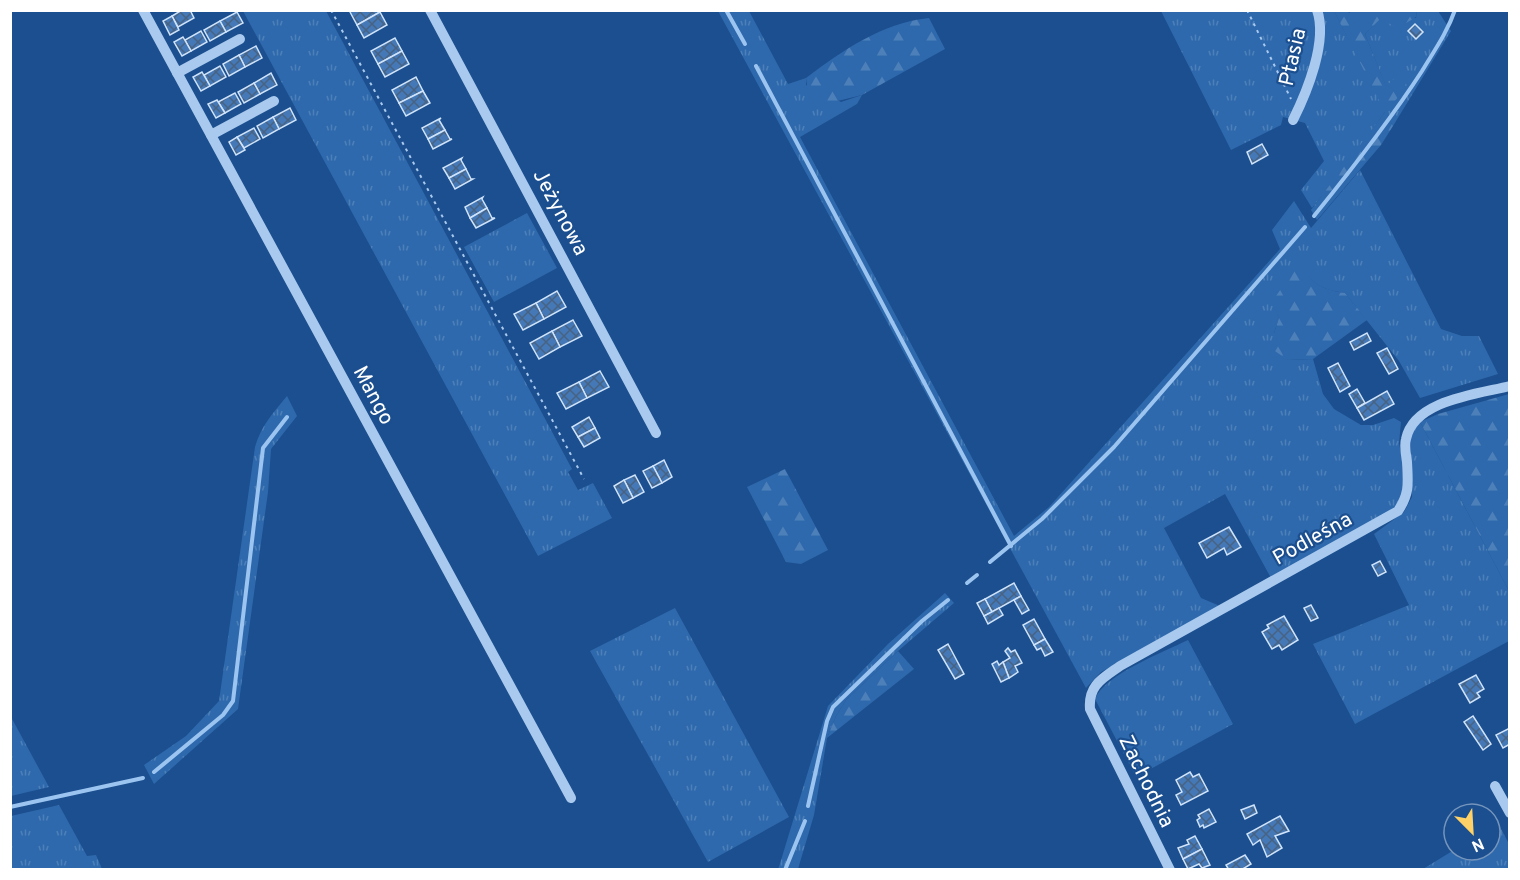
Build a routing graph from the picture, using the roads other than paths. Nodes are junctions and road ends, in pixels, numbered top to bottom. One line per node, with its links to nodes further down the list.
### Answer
1 (430, 10): 10 (street, Jeżynowa)
2 (1317, 10): 7 (street, Ptasia)
3 (147, 12): 5 (street, Mango)
4 (240, 39): 5 (street)
5 (177, 73): 8 (street, Mango)
6 (274, 101): 8 (street)
7 (1295, 116)
8 (211, 135): 13 (street, Mango)
9 (1509, 386): 11 (street, Podleśna)
10 (656, 433)
11 (1090, 709): 15 (street, Zachodnia)
12 (1495, 786): 14 (street)
13 (571, 798)
14 (1509, 813)
15 (1170, 870)

